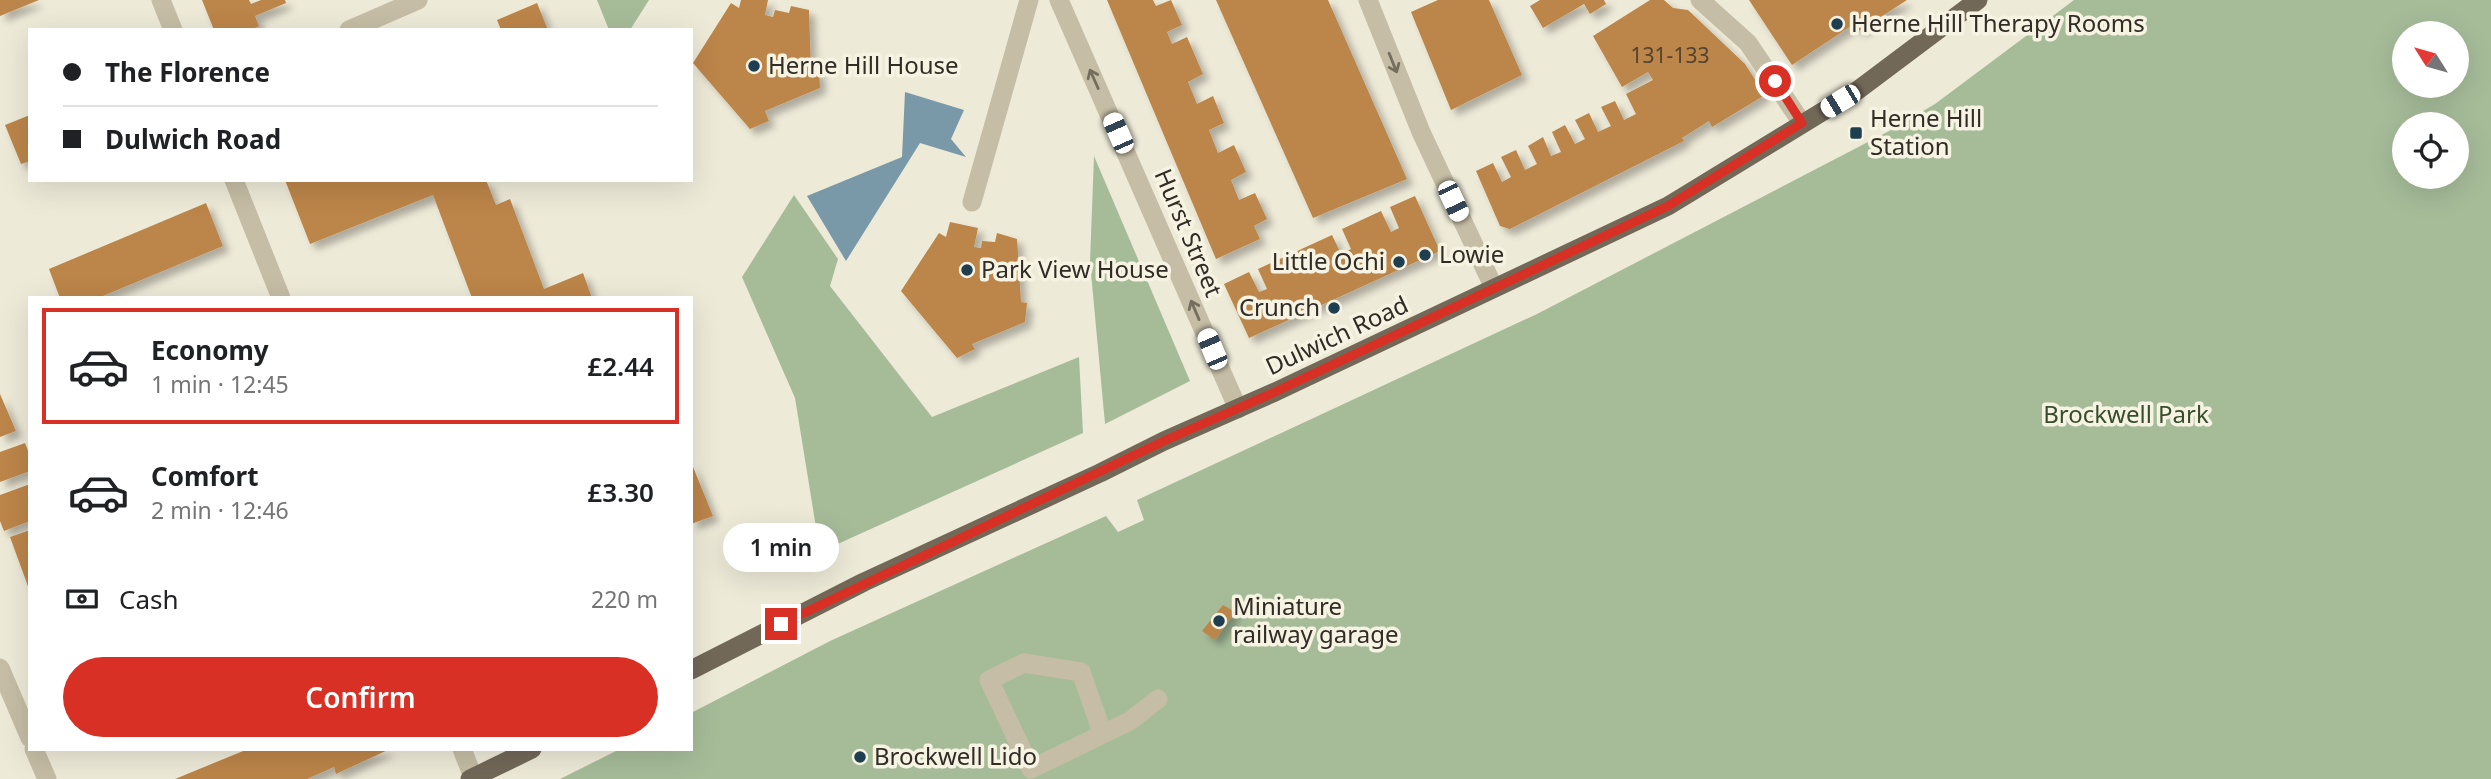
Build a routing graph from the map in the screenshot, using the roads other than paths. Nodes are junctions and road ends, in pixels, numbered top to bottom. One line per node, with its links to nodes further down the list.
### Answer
1 (161, 0): 8 (street)
2 (418, 0): 9 (street)
3 (1030, 0): 12 (street)
4 (1059, 0): 15 (street, Hurst Street, one-way to 4)
5 (1368, 0): 13 (street, one-way to 13)
6 (1700, 0): 10 (street)
7 (1978, 0): 10 (main road, Dulwich Road)
8 (172, 28)
9 (354, 28)
10 (1802, 123): 13 (main road, Dulwich Road)
11 (235, 182): 14 (street)
12 (972, 202)
13 (1494, 288): 15 (main road, Dulwich Road)
14 (280, 296)
15 (1238, 409): 17 (main road, Dulwich Road)
16 (0, 668): 20 (street)
17 (693, 669)
18 (1158, 699): 19 (street)
19 (1102, 732): 19 (street)
20 (28, 733)
21 (35, 751): 25 (street)
22 (463, 751): 24 (street)
23 (528, 751): 24 (main road)
24 (471, 778)
25 (47, 779)

